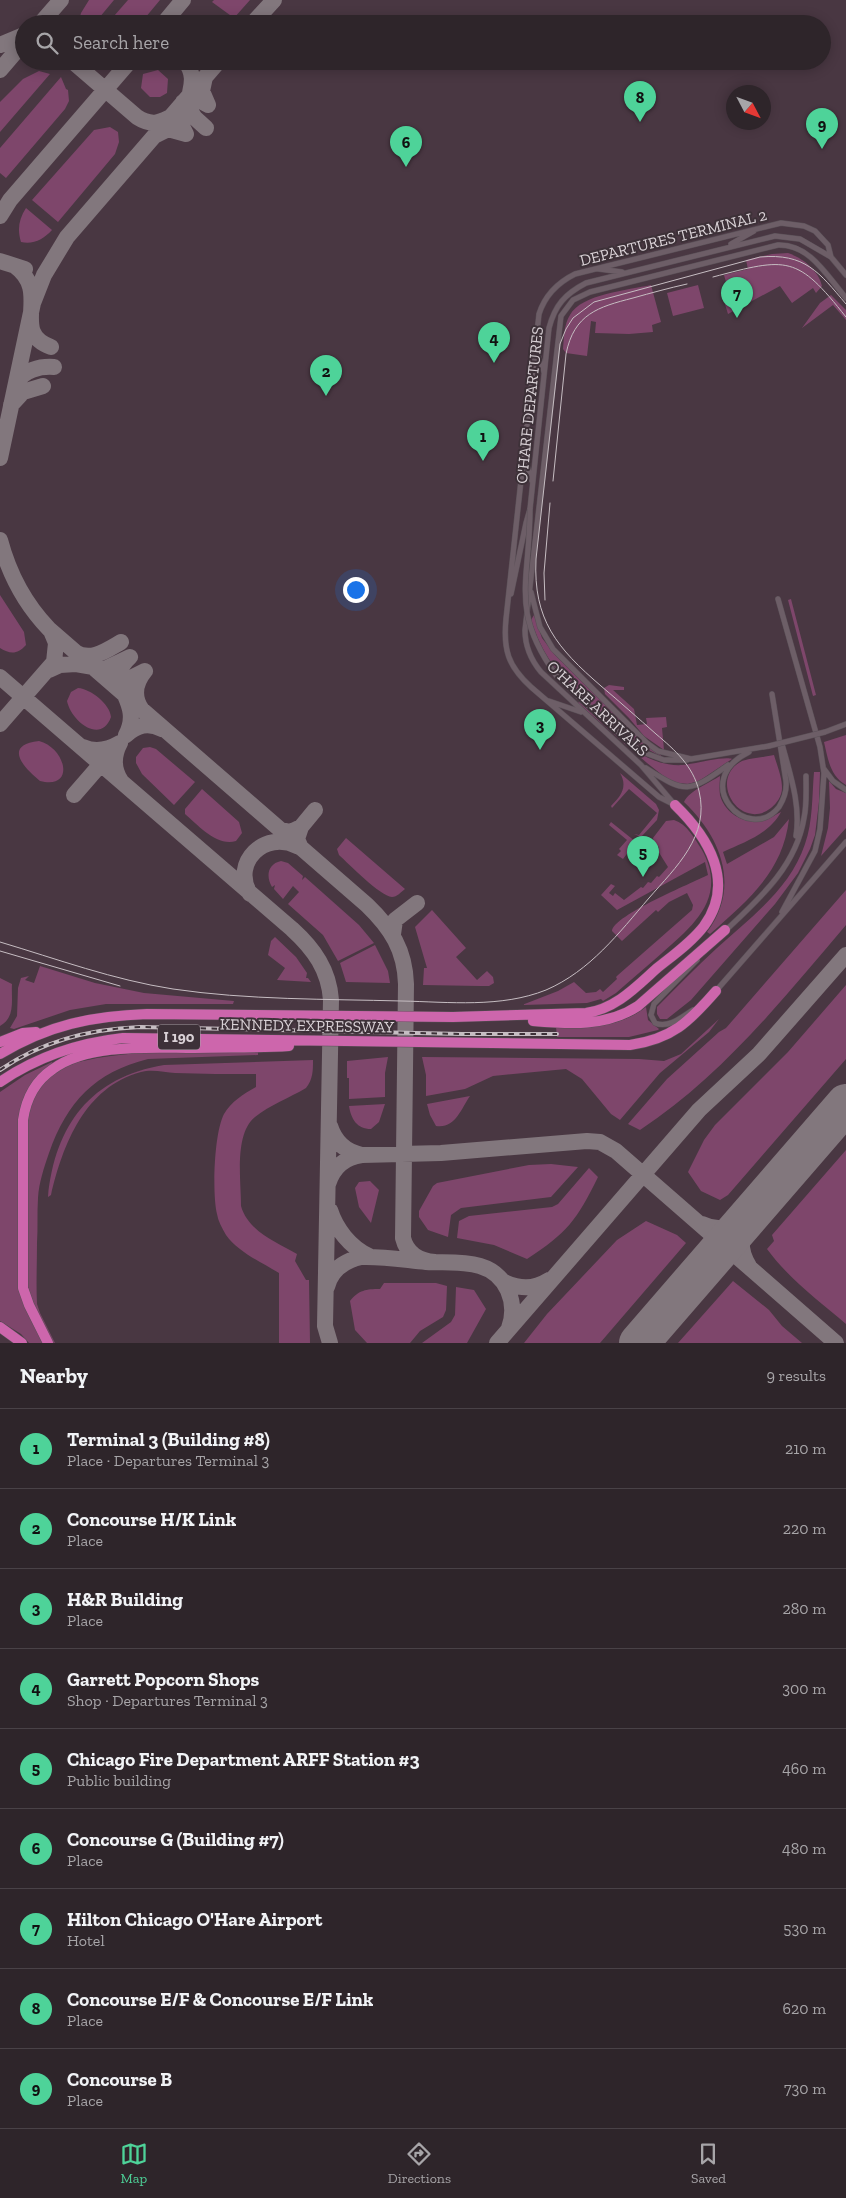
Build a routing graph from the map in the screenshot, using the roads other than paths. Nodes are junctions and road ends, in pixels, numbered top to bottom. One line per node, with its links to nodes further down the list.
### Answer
1 (761, 227): 2 (street); 3 (street, DEPARTURES TERMINAL 2); 4 (street, DEPARTURES TERMINAL 2)
2 (725, 247): 3 (street, O'HARE DEPARTURES); 5 (street, O'HARE DEPARTURES)
3 (831, 257): 6 (street)
4 (594, 268): 5 (street); 8 (street, DEPARTURES TERMINAL 2)
5 (625, 272): 9 (street, O'HARE DEPARTURES)
6 (846, 275)
7 (846, 298): 13 (street, O'HARE ARRIVALS)
8 (534, 347): 9 (street); 10 (street)
9 (545, 374): 11 (street, O'HARE DEPARTURES)
10 (523, 452): 11 (street); 15 (street)
11 (533, 483): 12 (street, O'HARE DEPARTURES)
12 (530, 509): 15 (street, O'HARE DEPARTURES, bridge); 24 (street, bridge)
13 (531, 590): 18 (street, O'HARE ARRIVALS); 24 (street)
14 (778, 599): 27 (street)
15 (506, 619): 17 (street)
16 (772, 694): 19 (street)
17 (544, 699): 18 (street); 30 (street)
18 (586, 714): 26 (street, O'HARE ARRIVALS)
19 (777, 722): 25 (street); 32 (street)
20 (846, 724): 21 (street)
21 (833, 729): 22 (street); 23 (street, bridge)
22 (846, 729)
23 (759, 748): 24 (street); 25 (street)
24 (691, 760)
25 (736, 760): 26 (street)
26 (641, 765): 30 (street, O'HARE ARRIVALS)
27 (824, 769): 29 (street); 33 (street)
28 (806, 776): 32 (street)
29 (846, 790)
30 (675, 805): 36 (highway)
31 (846, 842): 33 (street)
32 (790, 858): 34 (street)
33 (772, 927): 35 (street)
34 (725, 930): 35 (street); 36 (highway)
35 (716, 991): 39 (highway, KENNEDY EXPRESSWAY / I 190)
36 (482, 1017): 37 (highway, KENNEDY EXPRESSWAY / I 190)
37 (45, 1031): 38 (highway); 40 (highway, KENNEDY EXPRESSWAY / I 190)
38 (0, 1042)
39 (367, 1042): 41 (highway, KENNEDY EXPRESSWAY / I 190); 44 (highway)
40 (0, 1054)
41 (0, 1082)
42 (0, 1327): 43 (highway)
43 (22, 1343)
44 (48, 1343)

